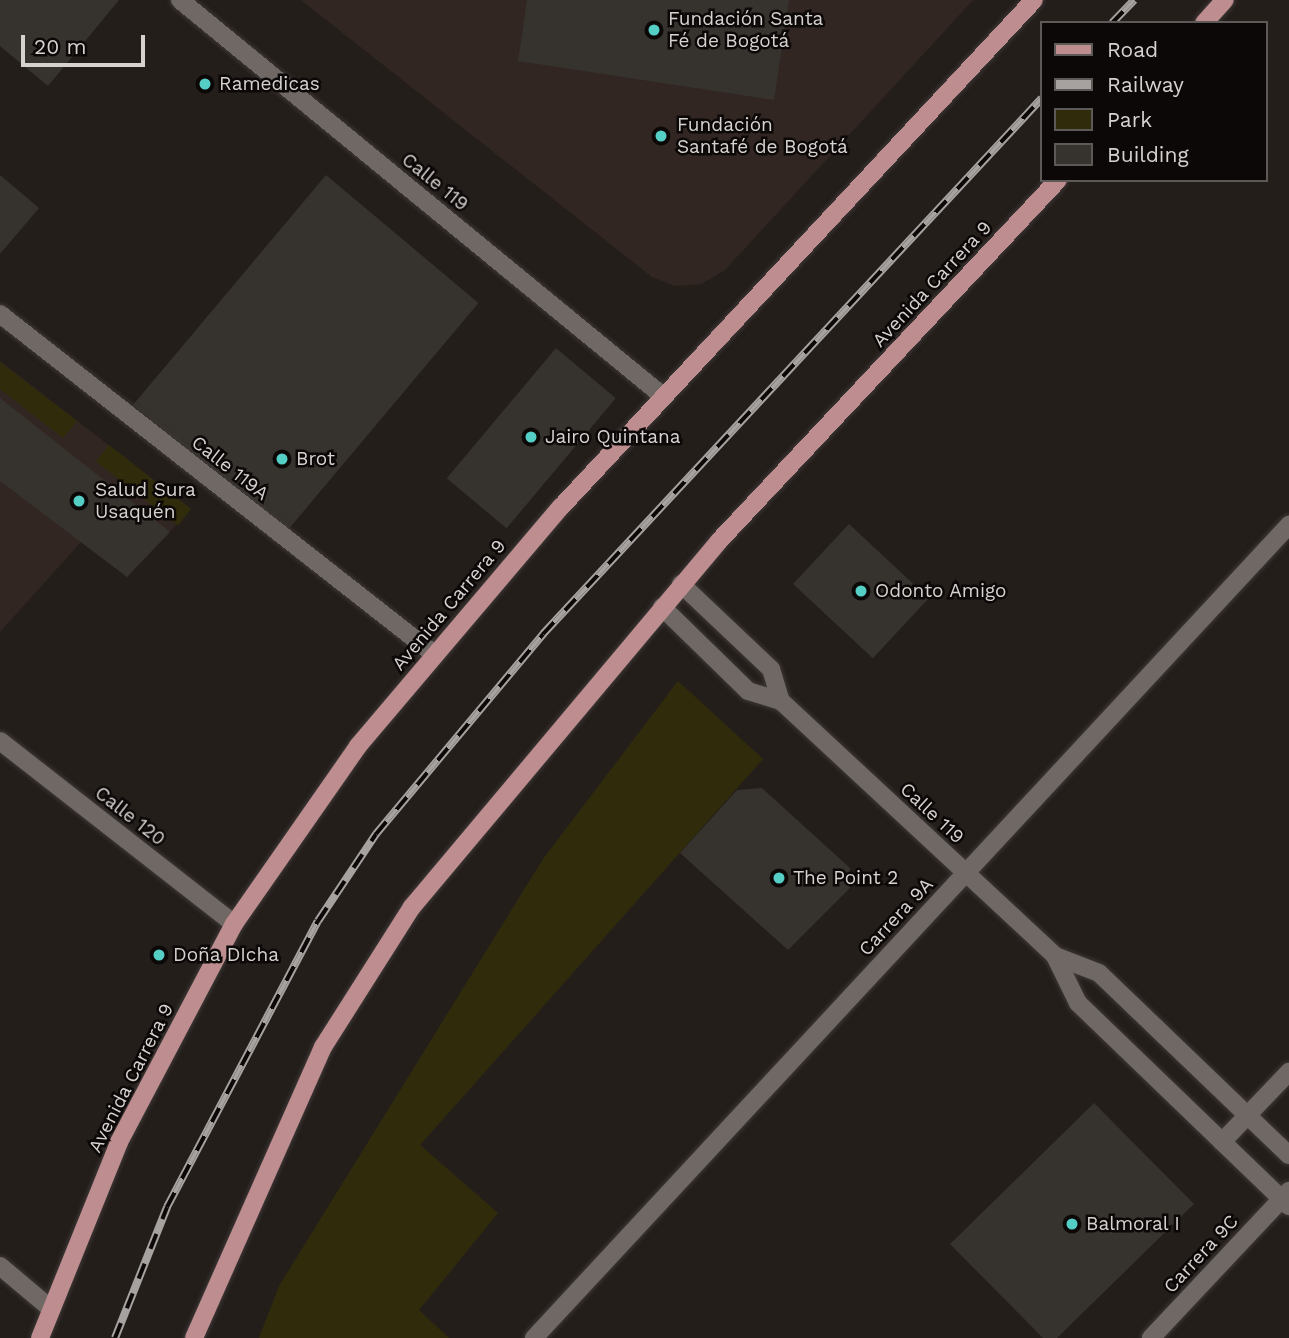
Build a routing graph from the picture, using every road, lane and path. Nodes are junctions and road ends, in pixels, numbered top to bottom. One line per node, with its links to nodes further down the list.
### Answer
1 (180, 0): 7 (street, Calle 119)
2 (1034, 0): 7 (main road, Avenida Carrera 9)
3 (1225, 0): 4 (main road)
4 (1206, 21)
5 (1056, 182): 9 (main road, Avenida Carrera 9)
6 (0, 314): 11 (street, Calle 119A)
7 (664, 397): 11 (main road, Avenida Carrera 9)
8 (1289, 525): 14 (street, Carrera 9A)
9 (681, 584): 10 (main road, Avenida Carrera 9); 12 (street, Calle 119)
10 (662, 607): 12 (street, Calle 119); 25 (main road, Avenida Carrera 9)
11 (434, 654): 15 (main road, Avenida Carrera 9)
12 (781, 701): 14 (street, Calle 119)
13 (0, 741): 15 (street, Calle 120)
14 (966, 873): 16 (street, Calle 119); 26 (street, Carrera 9A)
15 (234, 924): 23 (main road, Avenida Carrera 9)
16 (1055, 956): 18 (street, Calle 119); 19 (street, Calle 119)
17 (1289, 1072): 18 (street)
18 (1248, 1115): 19 (street); 20 (street, Calle 119)
19 (1222, 1142): 21 (street, Calle 119)
20 (1289, 1155)
21 (1287, 1199): 27 (street, Carrera 9C)
22 (0, 1266): 23 (street)
23 (51, 1309): 24 (main road, Avenida Carrera 9)
24 (40, 1338)
25 (194, 1338)
26 (534, 1338)
27 (1151, 1338)

